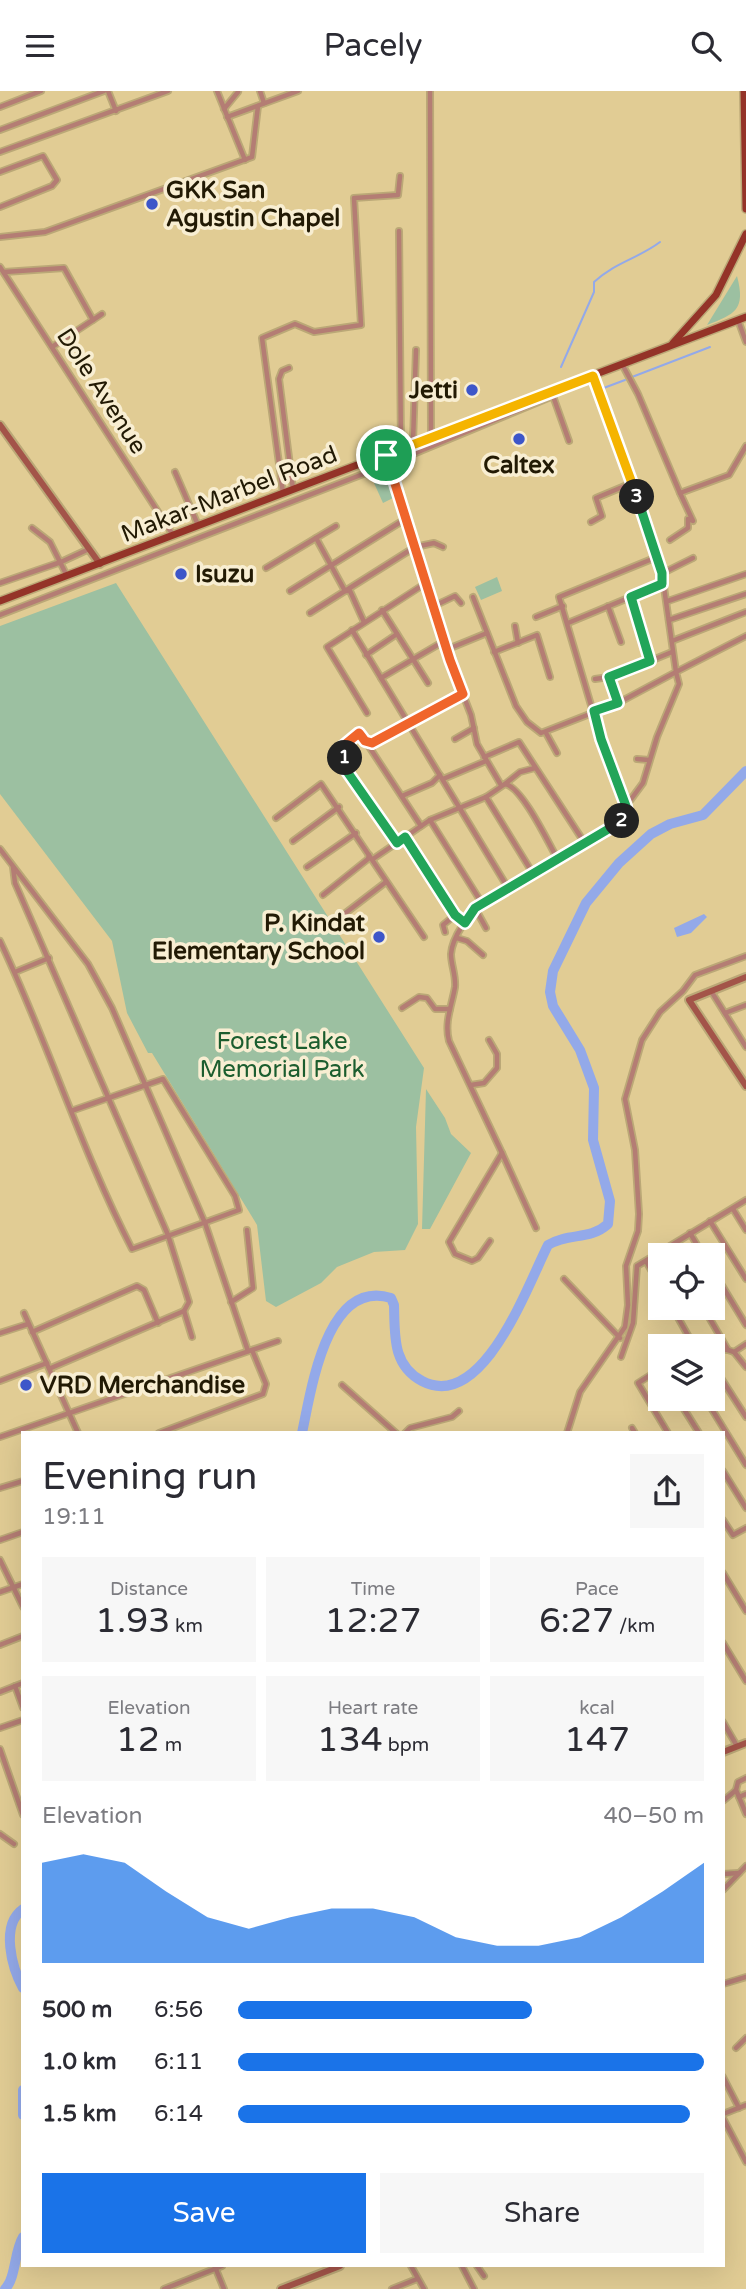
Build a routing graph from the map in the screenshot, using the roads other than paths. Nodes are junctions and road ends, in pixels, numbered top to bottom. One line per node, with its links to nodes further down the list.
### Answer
1 (41, 91): 11 (street)
2 (106, 91): 13 (street); 15 (street)
3 (168, 91): 13 (street)
4 (217, 91): 12 (street)
5 (260, 91): 10 (street)
6 (298, 91): 10 (street)
7 (430, 91): 39 (street)
8 (744, 91): 21 (main road)
9 (238, 92): 12 (street)
10 (261, 104): 14 (street); 17 (street)
11 (0, 107)
12 (224, 109): 14 (street)
13 (116, 111): 16 (street)
14 (227, 117): 17 (street)
15 (0, 130)
16 (0, 152)
17 (245, 160): 24 (street)
18 (0, 172): 20 (street)
19 (400, 176): 49 (street)
20 (0, 207)
21 (746, 209)
22 (399, 231): 43 (street)
23 (746, 234): 31 (main road)
24 (0, 237)
25 (0, 267): 26 (street, Dole Avenue)
26 (4, 272): 29 (street); 32 (street, Dole Avenue)
27 (102, 314): 29 (street)
28 (742, 319): 30 (street); 31 (main road, Makar-Marbel Road)
29 (93, 320): 32 (street)
30 (746, 342)
31 (669, 346): 34 (main road, Makar-Marbel Road)
32 (52, 347): 56 (street, Dole Avenue)
33 (416, 350): 41 (street)
34 (622, 364): 36 (main road, Makar-Marbel Road); 50 (street)
35 (289, 367): 48 (street)
36 (593, 376): 37 (main road, Makar-Marbel Road); 47 (street)
37 (552, 394): 39 (main road, Makar-Marbel Road); 40 (street); 45 (street)
38 (0, 425): 61 (street)
39 (432, 438): 41 (main road, Makar-Marbel Road)
40 (569, 441)
41 (411, 446): 43 (main road, Makar-Marbel Road)
42 (746, 446): 50 (street)
43 (401, 450): 44 (main road, Makar-Marbel Road)
44 (386, 455): 45 (street); 48 (main road, Makar-Marbel Road)
45 (389, 464): 51 (street); 88 (street)
46 (175, 471): 53 (street)
47 (632, 483): 52 (street); 62 (street)
48 (293, 489): 49 (main road, Makar-Marbel Road)
49 (283, 493): 53 (main road, Makar-Marbel Road)
50 (680, 493): 58 (street)
51 (407, 518): 59 (street); 66 (street)
52 (591, 522)
53 (198, 526): 56 (main road, Makar-Marbel Road)
54 (336, 526): 57 (street)
55 (32, 528): 64 (street)
56 (174, 535): 65 (main road, Makar-Marbel Road)
57 (316, 538): 66 (street); 67 (street)
58 (670, 540)
59 (415, 547): 60 (street); 72 (street); 75 (street)
60 (443, 547)
61 (89, 549): 64 (street); 65 (street)
62 (657, 557): 68 (street); 83 (street)
63 (693, 558): 68 (street)
64 (61, 562): 70 (street); 71 (street)
65 (100, 564): 70 (main road, Makar-Marbel Road)
66 (330, 564): 74 (street); 75 (street)
67 (266, 568)
68 (662, 573): 73 (street)
69 (746, 575): 80 (street)
70 (67, 576): 79 (main road, Makar-Marbel Road)
71 (0, 583)
72 (426, 583): 82 (street); 85 (street)
73 (662, 584): 78 (street); 80 (street)
74 (290, 591)
75 (345, 591): 87 (street); 91 (street)
76 (746, 594): 90 (street)
77 (473, 597): 95 (street)
78 (631, 597): 84 (street); 107 (street)
79 (0, 601)
80 (668, 601): 90 (street)
81 (461, 604): 82 (street)
82 (434, 606): 98 (street)
83 (563, 606): 89 (street); 92 (street)
84 (608, 606): 92 (street); 100 (street)
85 (382, 610): 91 (street); 96 (street)
86 (746, 612): 99 (street)
87 (310, 613)
88 (0, 615)
89 (536, 617)
90 (669, 620): 99 (street)
91 (364, 622): 94 (street)
92 (568, 623): 116 (street)
93 (516, 626): 101 (street)
94 (352, 630): 105 (street); 117 (street)
95 (487, 633): 102 (street); 103 (street)
96 (397, 634): 105 (street); 106 (street)
97 (746, 635): 108 (street)
98 (446, 641): 102 (street); 106 (street)
99 (672, 641): 104 (street)
100 (621, 642)
101 (518, 643): 103 (street); 109 (street)
102 (448, 649): 114 (street)
103 (494, 652): 120 (street)
104 (672, 652): 107 (street); 108 (street)
105 (366, 655): 111 (street)
106 (412, 657): 111 (street); 113 (street)
107 (650, 661): 110 (street)
108 (677, 672): 115 (street); 126 (street)
109 (550, 677)
110 (609, 677): 112 (street); 115 (street)
111 (381, 678): 118 (street)
112 (595, 679)
113 (428, 684)
114 (463, 694): 118 (street); 119 (street)
115 (618, 703): 116 (street)
116 (594, 711): 120 (street); 132 (street)
117 (367, 713)
118 (408, 724): 122 (street); 128 (street)
119 (474, 728): 121 (street); 124 (street)
120 (546, 733): 123 (street)
121 (455, 739)
122 (365, 741): 130 (street); 142 (street)
123 (557, 753)
124 (485, 759): 127 (street); 128 (street); 129 (street)
125 (637, 759): 126 (street)
126 (649, 760): 132 (street)
127 (535, 768): 129 (street); 141 (street)
128 (442, 777): 130 (street); 134 (street)
129 (503, 785): 131 (street); 145 (street)
130 (402, 796): 137 (street)
131 (486, 797): 134 (street); 149 (street)
132 (626, 806): 141 (street)
133 (339, 807): 135 (street); 138 (street); 140 (street)
134 (458, 809): 136 (street); 151 (street)
135 (276, 818)
136 (430, 820): 137 (street); 153 (street)
137 (421, 826): 139 (street)
138 (356, 834): 144 (street); 148 (street)
139 (405, 837): 142 (street); 155 (street)
140 (293, 841)
141 (584, 842): 145 (street)
142 (397, 843): 146 (street)
143 (0, 849): 147 (street)
144 (369, 853): 146 (street); 152 (street)
145 (557, 858): 149 (street)
146 (373, 859): 150 (street)
147 (13, 867): 165 (street); 177 (street)
148 (307, 867)
149 (532, 872): 151 (street)
150 (386, 882): 156 (street); 160 (street)
151 (508, 888): 153 (street)
152 (323, 895)
153 (483, 905): 154 (street)
154 (475, 908): 157 (street); 158 (street)
155 (455, 915): 157 (street); 159 (street)
156 (339, 918)
157 (465, 923): 161 (street)
158 (486, 927)
159 (445, 932)
160 (424, 937)
161 (457, 938): 163 (street); 173 (street)
162 (0, 941): 166 (street)
163 (483, 955)
164 (746, 956): 168 (street)
165 (49, 958): 166 (street); 180 (street)
166 (15, 972): 181 (street)
167 (746, 977): 169 (street)
168 (683, 991): 170 (street); 210 (street)
169 (711, 991): 170 (street); 174 (street)
170 (689, 1000): 179 (street)
171 (746, 1005): 174 (street)
172 (402, 1008): 173 (street)
173 (450, 1009): 178 (street)
174 (725, 1013): 176 (street)
175 (489, 1040): 178 (street)
176 (746, 1047)
177 (144, 1084): 180 (street); 186 (street); 186 (street)
178 (471, 1085): 182 (street)
179 (746, 1086)
180 (110, 1095): 181 (street); 191 (street)
181 (71, 1111): 191 (street)
182 (502, 1153): 187 (street); 192 (street)
183 (746, 1200): 184 (street)
184 (733, 1209): 185 (street); 189 (street)
185 (710, 1220): 190 (street); 198 (street)
186 (205, 1223): 191 (street); 200 (street)
187 (536, 1228)
188 (247, 1230): 200 (street)
189 (746, 1230)
190 (690, 1233): 193 (street); 194 (street)
191 (169, 1235): 201 (street)
192 (490, 1241)
193 (675, 1243)
194 (696, 1243)
195 (646, 1261): 196 (street); 217 (street)
196 (648, 1265)
197 (564, 1279): 210 (street)
198 (746, 1279)
199 (725, 1290): 206 (street)
200 (231, 1302): 214 (street)
201 (184, 1311): 205 (street); 209 (street)
202 (24, 1313): 204 (street)
203 (711, 1320): 215 (street)
204 (28, 1324): 207 (street); 208 (street)
205 (158, 1324): 207 (street); 218 (street)
206 (746, 1325)
207 (32, 1332): 218 (street)
208 (0, 1333)
209 (192, 1337)
210 (620, 1338): 235 (street)
211 (278, 1341): 214 (street)
212 (746, 1344): 216 (street)
213 (725, 1349): 215 (street)
214 (250, 1350): 229 (street); 232 (street)
215 (728, 1350): 216 (street)
216 (734, 1352): 219 (street)
217 (621, 1357)
218 (49, 1365): 221 (street); 229 (street)
219 (746, 1367)
220 (648, 1377): 224 (street)
221 (0, 1381)
222 (725, 1384): 230 (street)
223 (342, 1385): 233 (street)
224 (648, 1400)
225 (459, 1411): 234 (street)
226 (655, 1411): 236 (street)
227 (685, 1411): 237 (street)
228 (713, 1411): 239 (street)
229 (69, 1412): 231 (street); 238 (street)
230 (746, 1417)
231 (77, 1431)
232 (164, 1431)
233 (394, 1431)
234 (407, 1431)
235 (568, 1431)
236 (667, 1431)
237 (698, 1431)
238 (0, 1437)
239 (746, 1465)
240 (725, 1474): 243 (street)
241 (21, 1482): 242 (street)
242 (0, 1488)
243 (746, 1508)
244 (725, 1523): 245 (street)
245 (746, 1528)
246 (21, 1533): 247 (street)
247 (0, 1540)
248 (0, 1560): 251 (street)
249 (725, 1576): 254 (street)
250 (21, 1585): 251 (street)
251 (13, 1587): 252 (street); 253 (street)
252 (0, 1592)
253 (21, 1603)
254 (746, 1611)
255 (21, 1637): 256 (street)
256 (0, 1645)
257 (725, 1646): 258 (street)
258 (746, 1681)
259 (21, 1684): 260 (street)
260 (15, 1686): 261 (street); 262 (street)
261 (0, 1692)
262 (21, 1702)
263 (21, 1721): 265 (street)
264 (725, 1724): 266 (street)
265 (0, 1728)
266 (743, 1746): 268 (street)
267 (0, 1749): 274 (street)
268 (725, 1751)
269 (746, 1778): 270 (street)
270 (736, 1790): 272 (street); 273 (street)
271 (746, 1794): 272 (street)
272 (739, 1797): 275 (street)
273 (725, 1799)
274 (21, 1809)
275 (746, 1814)
276 (0, 1834): 277 (street)
277 (14, 1844)
278 (746, 1865): 279 (street)
279 (740, 1873): 280 (street); 281 (street)
280 (725, 1874)
281 (725, 1888)
282 (746, 1977): 283 (street)
283 (725, 1983)
284 (746, 2038): 285 (street)
285 (736, 2048)
286 (725, 2081): 288 (street)
287 (746, 2105): 288 (street)
288 (739, 2108): 289 (street)
289 (725, 2115)
290 (725, 2120): 291 (street)
291 (746, 2162)
292 (215, 2267): 299 (street); 300 (street)
293 (337, 2267): 301 (street)
294 (411, 2267): 298 (street)
295 (463, 2267): 304 (street)
296 (479, 2267): 297 (street)
297 (484, 2276)
298 (417, 2279): 302 (street); 303 (street)
299 (163, 2289)
300 (224, 2289)
301 (281, 2289)
302 (392, 2289)
303 (424, 2289)
304 (474, 2289)

